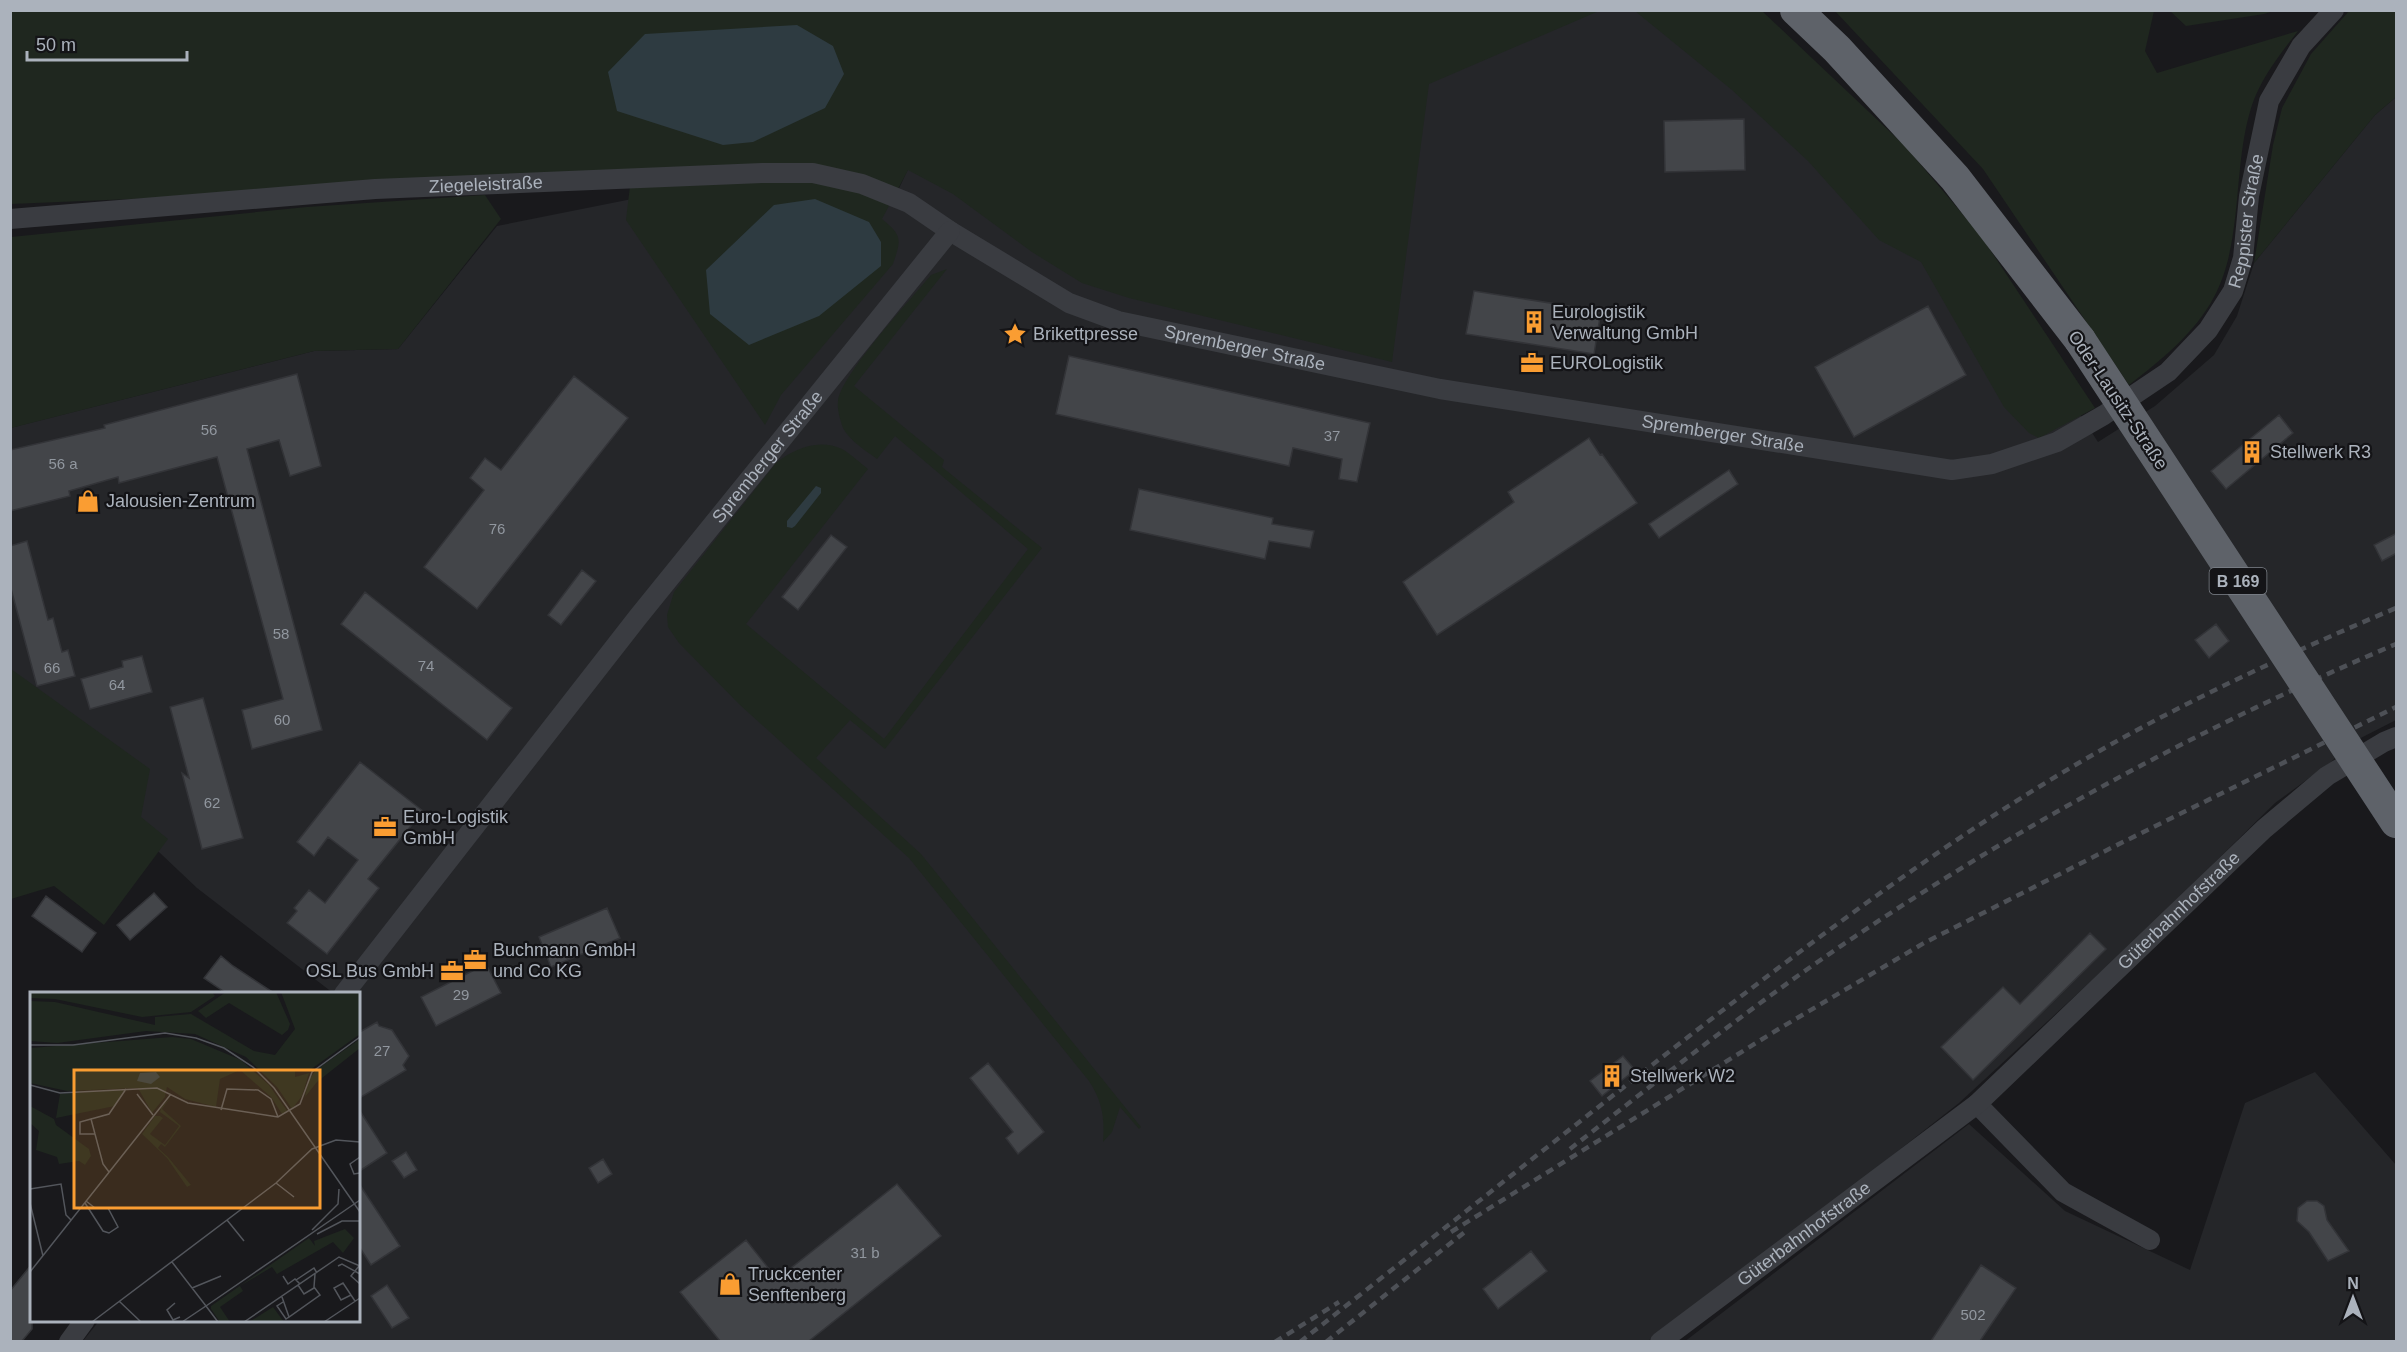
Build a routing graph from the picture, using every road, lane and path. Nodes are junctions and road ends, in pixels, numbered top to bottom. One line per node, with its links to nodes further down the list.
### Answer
1 (1796, 10): 7 (highway, Oder-Lausitz-Straße / B 169, bridge)
2 (2334, 10): 5 (street, Reppister Straße)
3 (10, 219): 4 (street, Ziegeleistraße)
4 (950, 231): 5 (street, Spremberger Straße); 8 (street, Spremberger Straße)
5 (2121, 404)
6 (2397, 737): 9 (street, Güterbahnhofstraße)
7 (2397, 822)
8 (345, 992)
9 (1977, 1104): 10 (street); 13 (street, Güterbahnhofstraße)
10 (2150, 1240)
11 (83, 1322): 12 (street)
12 (69, 1341)
13 (1660, 1341)

